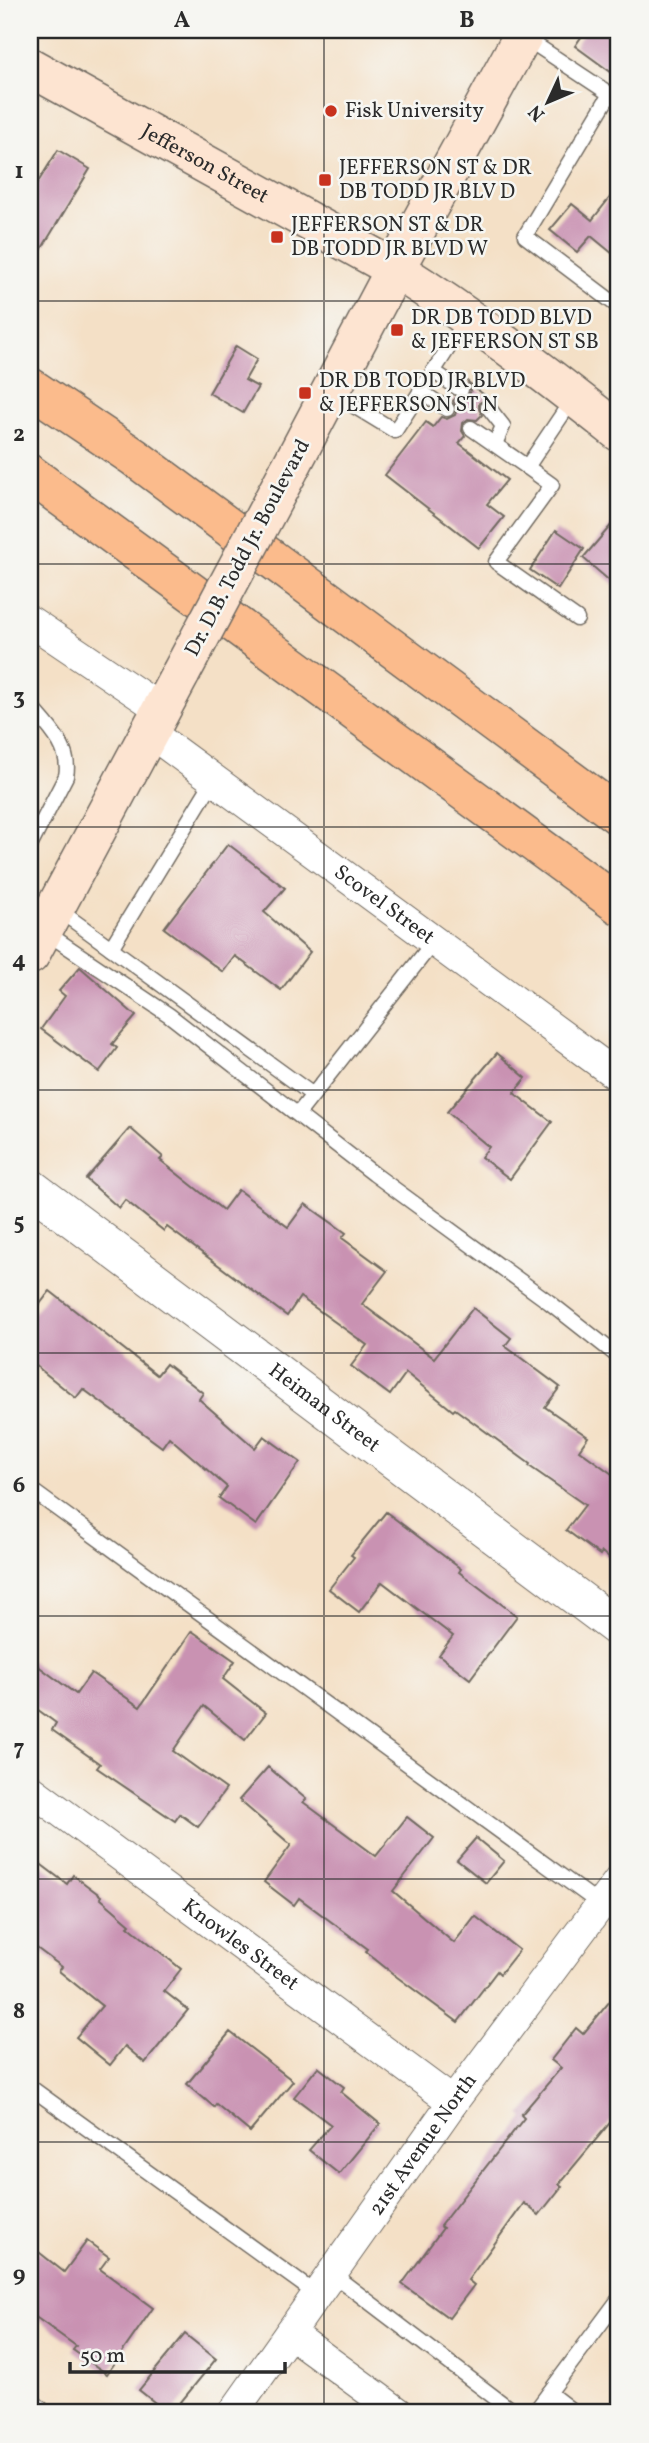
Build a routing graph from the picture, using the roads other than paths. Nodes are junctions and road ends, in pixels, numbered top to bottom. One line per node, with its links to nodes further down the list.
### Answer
1 (524, 33): 3 (lane); 4 (main road, Dr. D.B. Todd Jr. Boulevard)
2 (30, 67): 4 (main road, Jefferson Street)
3 (614, 97): 5 (lane)
4 (395, 269): 6 (main road, Jefferson Street); 10 (main road, Dr. D.B. Todd Jr. Boulevard)
5 (619, 307)
6 (468, 318): 7 (lane); 12 (main road, Jefferson Street)
7 (433, 371): 9 (lane); 11 (lane)
8 (30, 387): 25 (highway)
9 (461, 390)
10 (330, 391): 11 (lane); 23 (main road, Dr. D.B. Todd Jr. Boulevard, bridge)
11 (420, 391): 14 (lane)
12 (574, 396): 16 (main road, Jefferson Street); 18 (lane)
13 (488, 407): 17 (lane)
14 (447, 410)
15 (471, 428): 17 (lane)
16 (619, 432)
17 (495, 444): 18 (lane)
18 (527, 467): 20 (lane)
19 (30, 474): 27 (highway)
20 (577, 619)
21 (30, 621): 23 (street, Scovel Street)
22 (30, 705): 26 (lane)
23 (155, 721): 24 (street, Scovel Street); 28 (main road, Dr. D.B. Todd Jr. Boulevard)
24 (214, 779): 29 (street, Scovel Street); 30 (lane)
25 (619, 816)
26 (30, 846)
27 (619, 905)
28 (43, 931): 30 (lane); 33 (lane)
29 (435, 940): 31 (street, Scovel Street); 32 (lane)
30 (111, 947): 32 (lane)
31 (619, 1077)
32 (313, 1095): 33 (lane)
33 (298, 1114): 35 (lane)
34 (30, 1187): 37 (street, Heiman Street)
35 (619, 1357)
36 (30, 1489): 40 (lane)
37 (619, 1629)
38 (30, 1789): 42 (street, Knowles Street)
39 (619, 1880): 40 (street, 21st Avenue North)
40 (610, 1911): 42 (street, 21st Avenue North)
41 (30, 2087): 43 (lane)
42 (453, 2102): 43 (street, 21st Avenue North)
43 (323, 2284): 45 (street, 21st Avenue North); 51 (lane)
44 (619, 2299): 46 (lane)
45 (290, 2333): 49 (street, 21st Avenue North); 50 (street)
46 (549, 2393): 52 (lane); 53 (lane)
47 (30, 2409): 48 (street)
48 (35, 2413)
49 (233, 2413)
50 (399, 2413)
51 (515, 2413)
52 (534, 2413)
53 (575, 2413)

